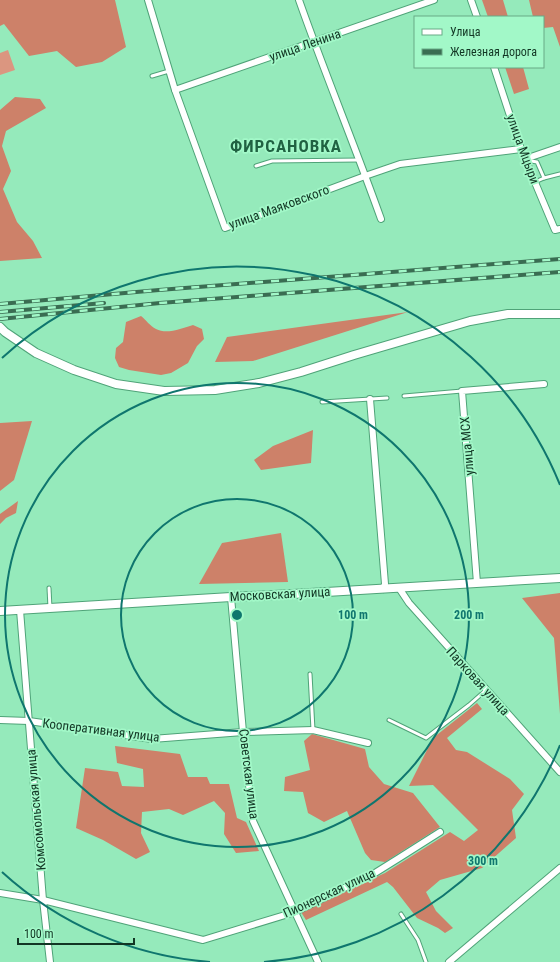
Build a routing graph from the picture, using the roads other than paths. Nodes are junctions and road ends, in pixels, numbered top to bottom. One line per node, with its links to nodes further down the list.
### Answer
1 (148, 0): 8 (street, улица Маяковского)
2 (299, 0): 6 (street)
3 (434, 0): 6 (street, улица Ленина)
4 (471, 0): 5 (street)
5 (477, 16)
6 (314, 42): 10 (street, улица Ленина); 13 (street)
7 (494, 68): 12 (street, улица Мцыри)
8 (169, 71): 9 (lane); 10 (street, улица Маяковского)
9 (152, 76)
10 (175, 90): 17 (street, улица Маяковского)
11 (560, 147): 14 (street)
12 (522, 149): 14 (street, улица Мцыри); 17 (street, улица Маяковского)
13 (359, 160): 15 (lane); 17 (street)
14 (526, 160): 18 (lane); 19 (street, улица Мцыри)
15 (256, 166)
16 (560, 174): 18 (lane)
17 (366, 176): 20 (street)
18 (544, 178): 19 (lane)
19 (535, 182): 21 (street, улица Мцыри)
20 (381, 219)
21 (557, 229)
22 (560, 314): 23 (street)
23 (0, 327)
24 (544, 384): 25 (street)
25 (462, 391): 26 (lane); 31 (street, улица МСХ)
26 (404, 396)
27 (387, 398): 28 (lane)
28 (370, 399): 29 (lane); 34 (street)
29 (322, 402)
30 (560, 578): 31 (street, Московская улица)
31 (477, 583): 33 (street, Московская улица)
32 (49, 588): 36 (lane)
33 (399, 588): 34 (street, Московская улица); 40 (street, Парковая улица)
34 (383, 589): 35 (street, Московская улица)
35 (231, 597): 36 (street, Московская улица); 45 (street, Советская улица)
36 (50, 608): 37 (street, Московская улица)
37 (20, 610): 38 (street, Московская улица); 43 (street, Комсомольская улица)
38 (0, 611)
39 (310, 674): 44 (lane)
40 (486, 690): 42 (lane); 47 (street, Парковая улица)
41 (0, 720): 43 (street, Кооперативная улица)
42 (389, 720)
43 (29, 721): 45 (street, Кооперативная улица); 51 (street, Комсомольская улица)
44 (313, 730): 45 (street, Кооперативная улица); 46 (street, Кооперативная улица)
45 (243, 732): 52 (street, Советская улица)
46 (368, 743)
47 (560, 772)
48 (440, 832): 52 (street, Пионерская улица)
49 (560, 868): 57 (street)
50 (0, 893): 51 (street, Пионерская улица)
51 (44, 900): 52 (street, Пионерская улица); 54 (street, Комсомольская улица)
52 (295, 912): 55 (street, Советская улица)
53 (401, 914): 56 (lane)
54 (50, 962)
55 (318, 962)
56 (426, 962)
57 (449, 962)

